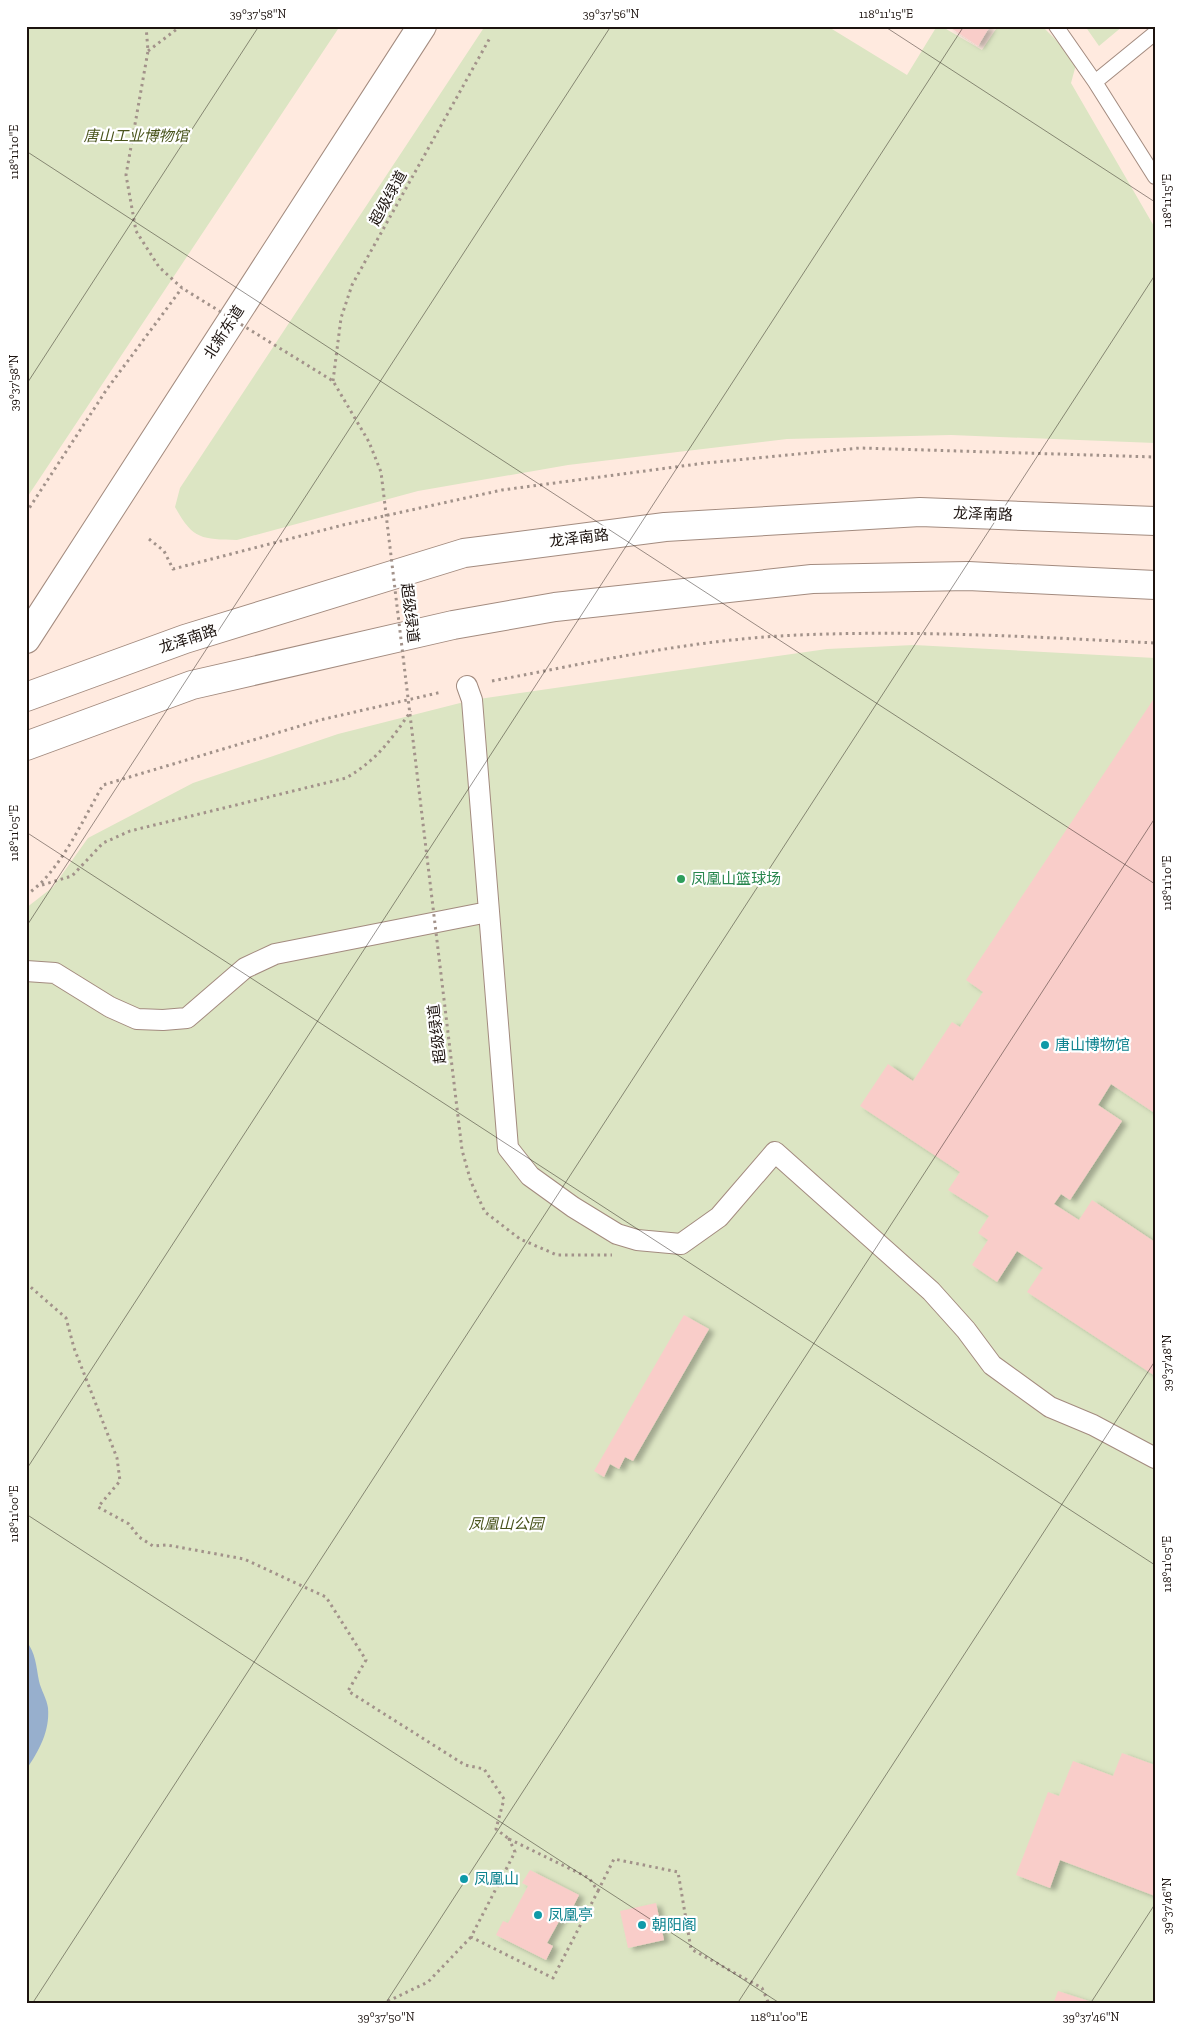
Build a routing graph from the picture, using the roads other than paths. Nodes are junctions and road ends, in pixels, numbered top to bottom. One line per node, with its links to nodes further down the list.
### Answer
1 (422, 26): 8 (main road, 北新东道)
2 (1056, 26): 4 (lane)
3 (1155, 33): 4 (lane)
4 (1095, 82): 5 (lane)
5 (1155, 177)
6 (1155, 521): 10 (main road, 龙泽南路)
7 (1155, 585): 11 (main road)
8 (26, 639)
9 (467, 686): 12 (street)
10 (26, 696)
11 (26, 746)
12 (488, 912): 13 (street); 14 (street)
13 (26, 971)
14 (1155, 1458)

